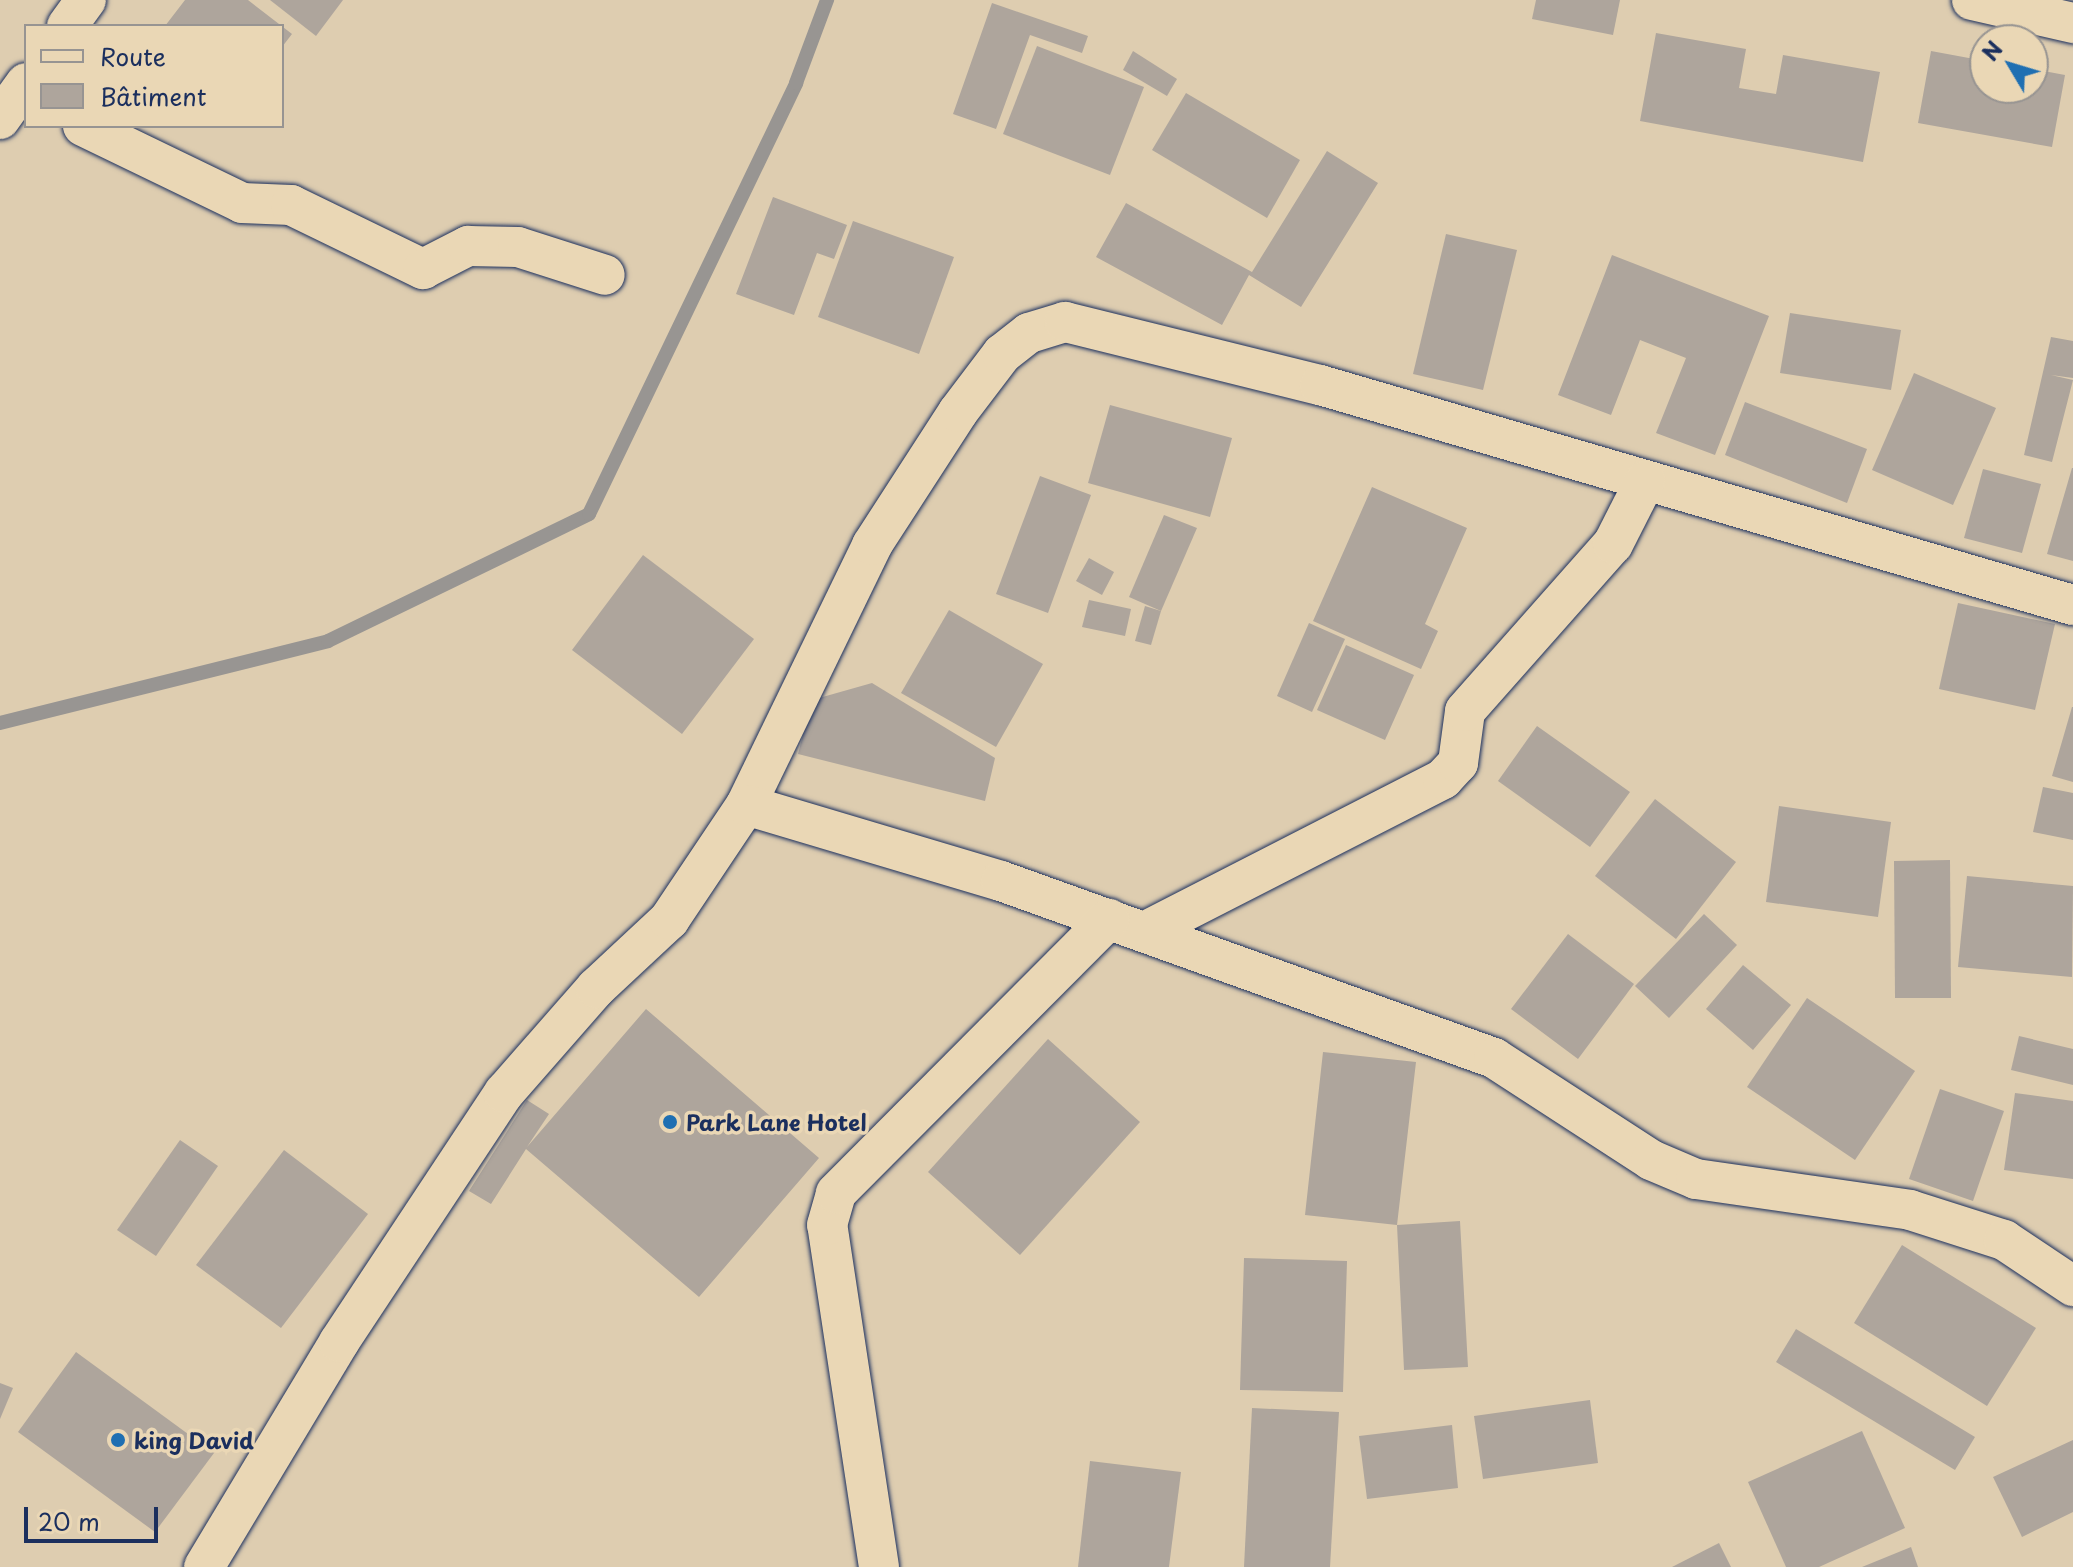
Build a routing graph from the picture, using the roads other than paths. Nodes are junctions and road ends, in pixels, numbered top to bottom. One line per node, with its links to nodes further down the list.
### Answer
1 (86, 0): 4 (street)
2 (1972, 0): 3 (street)
3 (2073, 23)
4 (68, 24)
5 (87, 128): 6 (street)
6 (605, 275)
7 (1645, 481): 8 (street); 9 (street); 10 (street)
8 (2073, 605)
9 (746, 805): 10 (street); 12 (street)
10 (1128, 925): 11 (street); 13 (street)
11 (2073, 1286)
12 (204, 1567)
13 (879, 1567)

